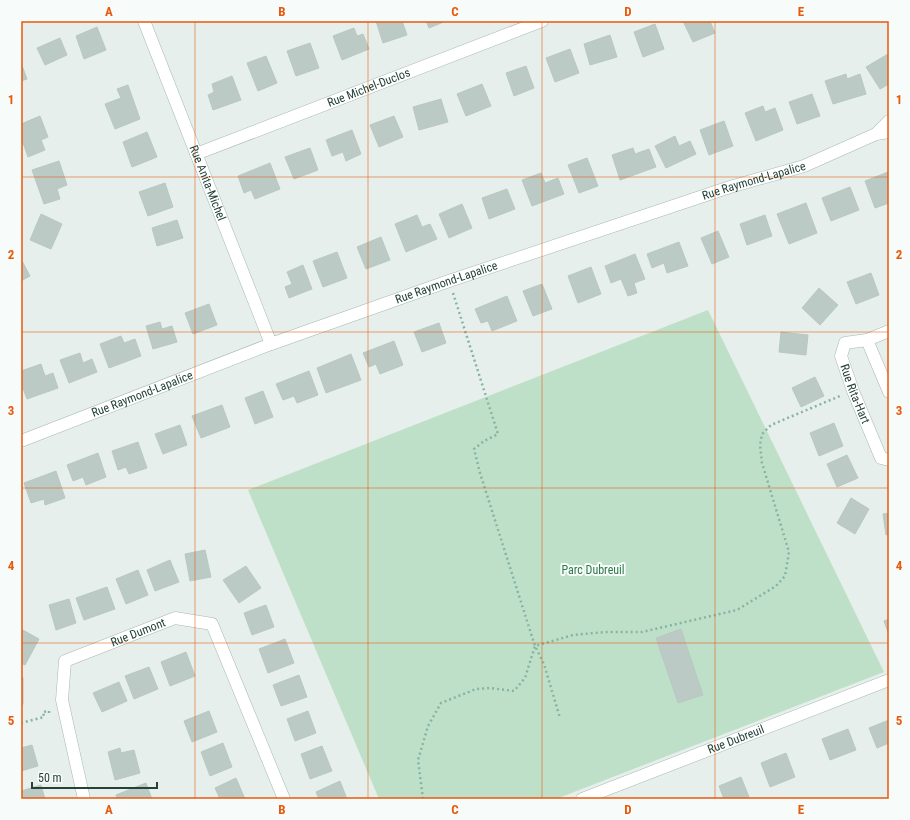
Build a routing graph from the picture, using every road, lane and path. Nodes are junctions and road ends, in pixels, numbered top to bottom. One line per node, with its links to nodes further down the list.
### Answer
1 (144, 21): 6 (street, Rue Anita-Michel)
2 (542, 21): 6 (street, Rue Michel-Duclos)
3 (889, 121): 5 (street, Rue Raymond-Lapalice)
4 (889, 132): 5 (street, Rue Raymond-Lapalice)
5 (876, 134): 7 (street, Rue Raymond-Lapalice)
6 (196, 154): 10 (street, Rue Anita-Michel)
7 (449, 281): 10 (street, Rue Raymond-Lapalice); 15 (path)
8 (889, 332): 9 (street, Rue Rita-Hart)
9 (867, 340): 11 (street, Rue Rita-Hart); 12 (street)
10 (271, 344): 13 (street, Rue Raymond-Lapalice)
11 (853, 391): 14 (street, Rue Rita-Hart); 15 (path)
12 (889, 392)
13 (21, 441)
14 (889, 460)
15 (535, 646): 18 (path); 22 (path)
16 (889, 680): 23 (street, Rue Dubreuil)
17 (50, 716): 19 (path)
18 (560, 718)
19 (21, 722)
20 (84, 799): 21 (street, Rue Dumont)
21 (284, 799)
22 (423, 799)
23 (582, 799)

